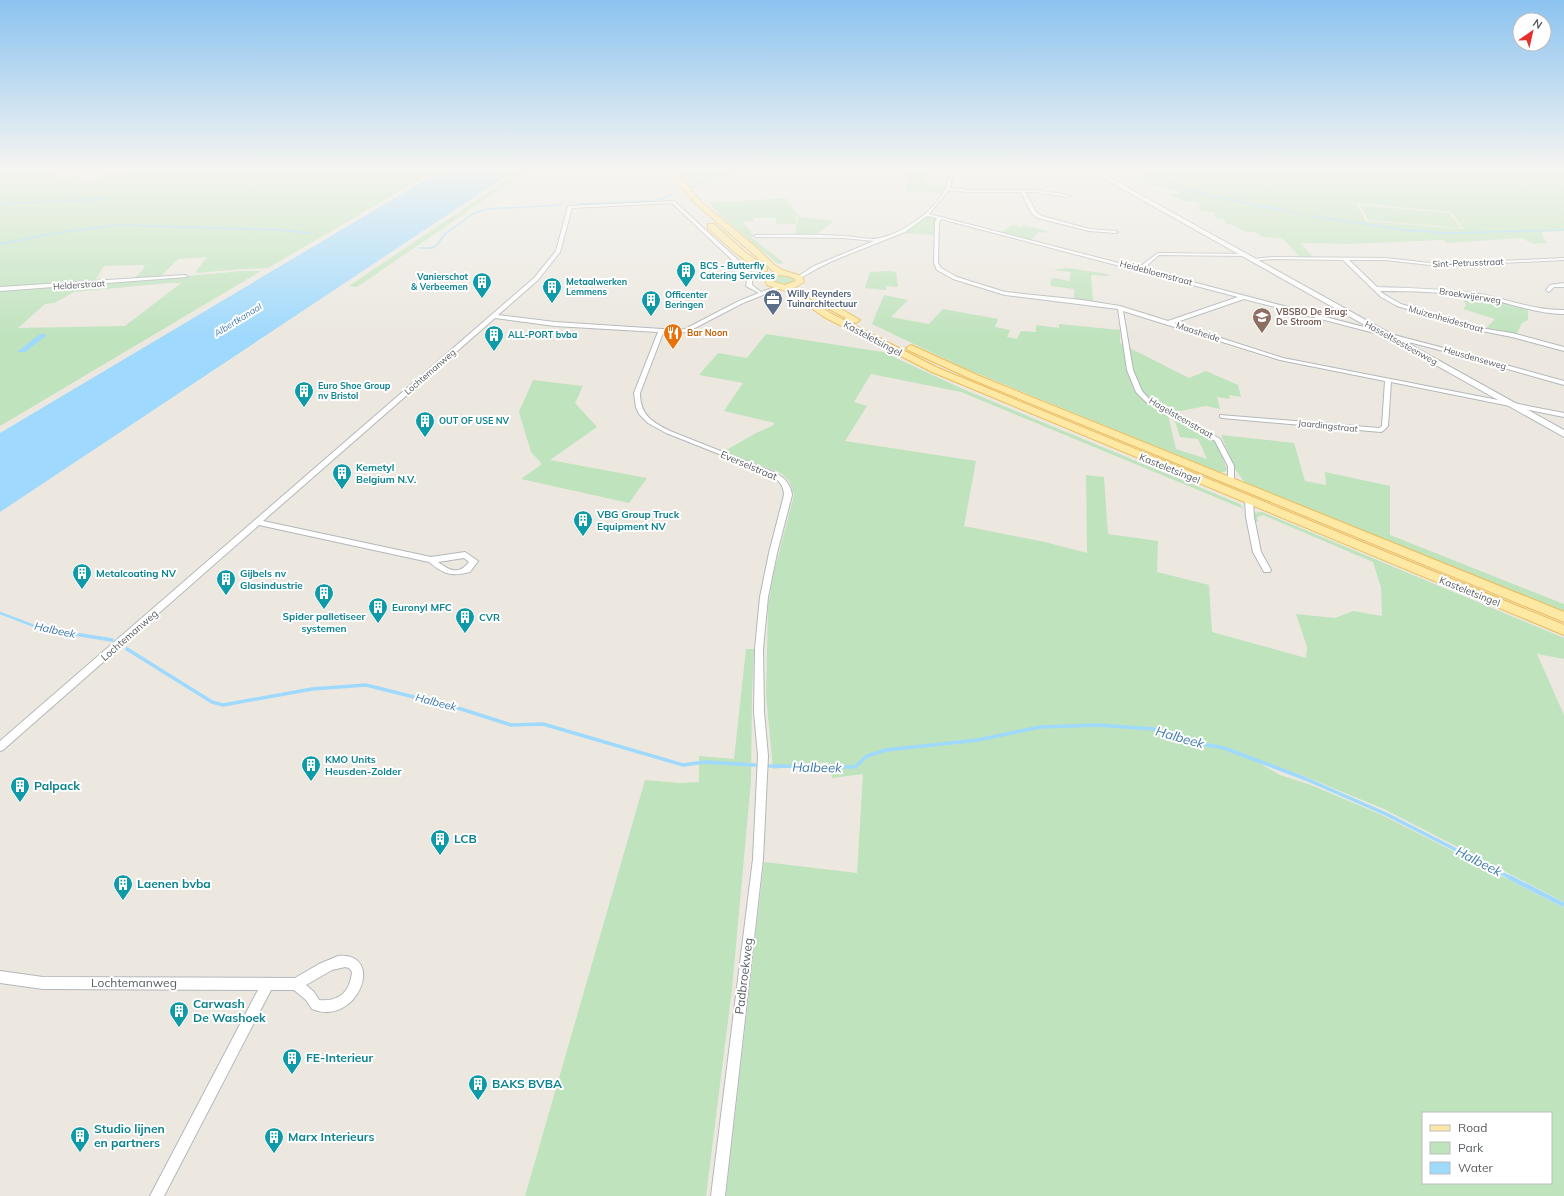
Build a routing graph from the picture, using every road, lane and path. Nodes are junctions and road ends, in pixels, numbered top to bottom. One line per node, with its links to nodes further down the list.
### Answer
1 (565, 226): 33 (street, Lochtemanweg)
2 (699, 226): 28 (street, Lochtemanweg)
3 (711, 226): 21 (main road, Kasteletsingel)
4 (725, 226): 19 (main road, Kasteletsingel)
5 (912, 226): 12 (street)
6 (937, 226): 31 (street, Maasheide)
7 (971, 226): 18 (street, Heidebloemstraat)
8 (1073, 226): 10 (street)
9 (1192, 226): 13 (street, Hasseltsesteenweg)
10 (1116, 232)
11 (756, 236): 12 (street)
12 (881, 240): 17 (street)
13 (1244, 255): 16 (street, Hasseltsesteenweg); 18 (street)
14 (1344, 258): 15 (street, Sint-Petrusstraat); 16 (street, Sint-Petrusstraat); 26 (street, Muizenheidestraat)
15 (1564, 259)
16 (1253, 260): 36 (street, Hasseltsesteenweg)
17 (823, 263): 19 (street); 22 (street)
18 (1140, 269): 29 (street, Heidebloemstraat)
19 (787, 273): 21 (main road); 22 (main road, Kasteletsingel)
20 (185, 276): 25 (street, Helderstraat)
21 (769, 277): 24 (main road, Kasteletsingel); 28 (street)
22 (798, 281): 24 (main road); 44 (main road, Kasteletsingel)
23 (1564, 285): 27 (street)
24 (783, 287): 30 (street); 45 (main road, Kasteletsingel)
25 (0, 289)
26 (1376, 289): 32 (street, Broekwijerweg); 37 (street, Muizenheidestraat)
27 (1548, 290)
28 (758, 292): 30 (street)
29 (1244, 297): 34 (street); 36 (street, Heidebloemstraat)
30 (741, 302): 35 (street)
31 (1120, 308): 34 (street, Maasheide); 44 (street, Hagelsteenstraat)
32 (1564, 312)
33 (494, 316): 35 (street); 46 (street, Lochtemanweg)
34 (1169, 323): 38 (street, Maasheide)
35 (661, 332): 52 (street, Everselstraat)
36 (1385, 334): 39 (street, Heusdenseweg); 40 (street, Hasseltsesteenweg)
37 (1564, 350)
38 (1388, 380): 40 (street, Maasheide); 42 (street, Jaardingstraat)
39 (1564, 384)
40 (1510, 404): 41 (street, Maasheide); 43 (street, Hasseltsesteenweg)
41 (1564, 415)
42 (1222, 416)
43 (1564, 434)
44 (1231, 481): 49 (main road, Kasteletsingel)
45 (1249, 500): 48 (street); 50 (main road, Kasteletsingel)
46 (257, 522): 47 (street); 51 (street, Lochtemanweg)
47 (432, 560): 47 (street)
48 (1267, 570)
49 (1564, 617)
50 (1564, 630)
51 (0, 747)
52 (763, 756): 57 (street, Padbroekweg)
53 (0, 977): 54 (street, Lochtemanweg)
54 (268, 984): 55 (street, Lochtemanweg); 56 (street)
55 (296, 984): 55 (street)
56 (157, 1196)
57 (718, 1196)

